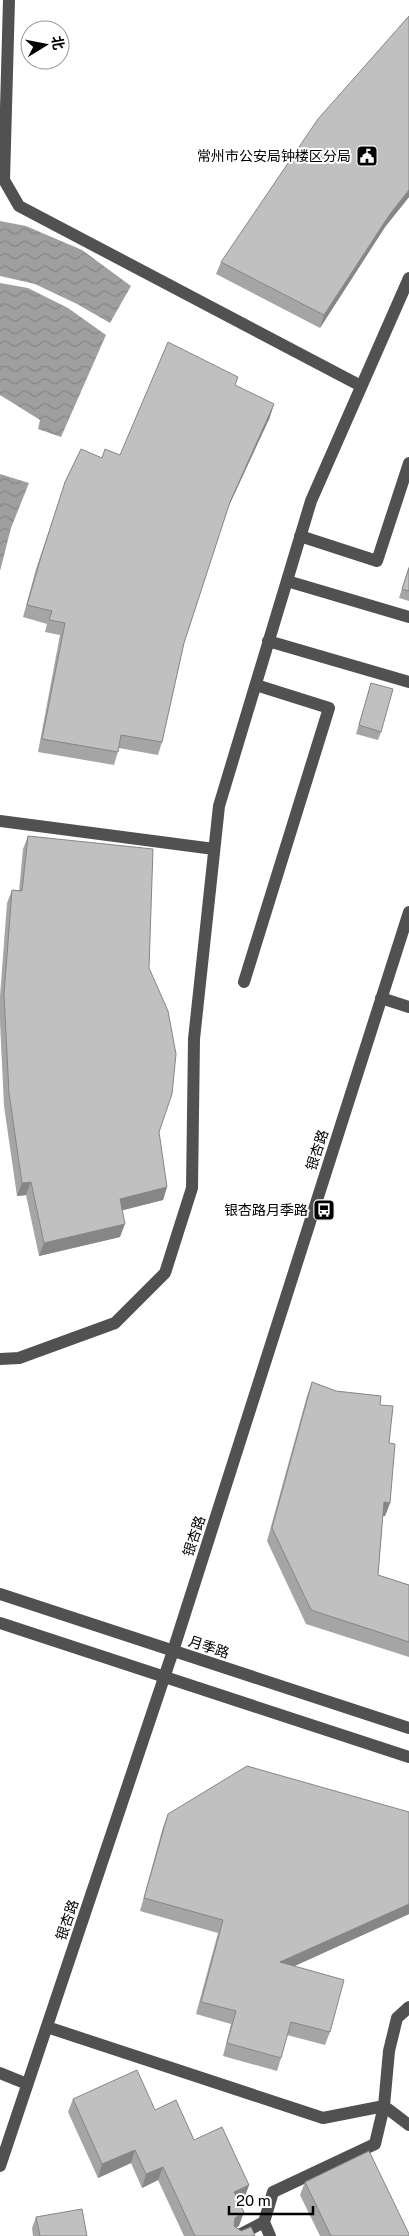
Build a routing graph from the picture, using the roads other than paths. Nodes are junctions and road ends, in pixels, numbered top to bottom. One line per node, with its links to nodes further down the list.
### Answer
1 (8, 0): 2 (street)
2 (3, 153): 4 (street)
3 (409, 278): 4 (street)
4 (361, 386): 6 (street)
5 (409, 463): 6 (street)
6 (300, 536): 7 (street)
7 (287, 581): 8 (street); 9 (street)
8 (409, 617)
9 (268, 642): 10 (street); 11 (street)
10 (409, 682)
11 (256, 685): 13 (street); 15 (street)
12 (0, 821): 13 (street)
13 (214, 849): 18 (street)
14 (409, 912): 16 (street, 银杏路)
15 (244, 982)
16 (382, 998): 17 (street); 21 (street, 银杏路)
17 (409, 1007)
18 (0, 1359)
19 (0, 1594): 21 (street, 月季路)
20 (0, 1623): 22 (street)
21 (173, 1651): 22 (street, 银杏路); 23 (street, 月季路)
22 (164, 1676): 24 (street); 26 (street, 银杏路)
23 (409, 1728)
24 (409, 1757)
25 (409, 2007): 29 (street)
26 (47, 2027): 28 (street, 银杏路); 29 (street)
27 (0, 2073): 28 (street)
28 (27, 2084): 31 (street, 银杏路)
29 (384, 2106): 30 (street); 32 (street)
30 (409, 2125)
31 (0, 2166)
32 (264, 2222): 33 (street); 34 (street)
33 (237, 2236)
34 (270, 2236)

